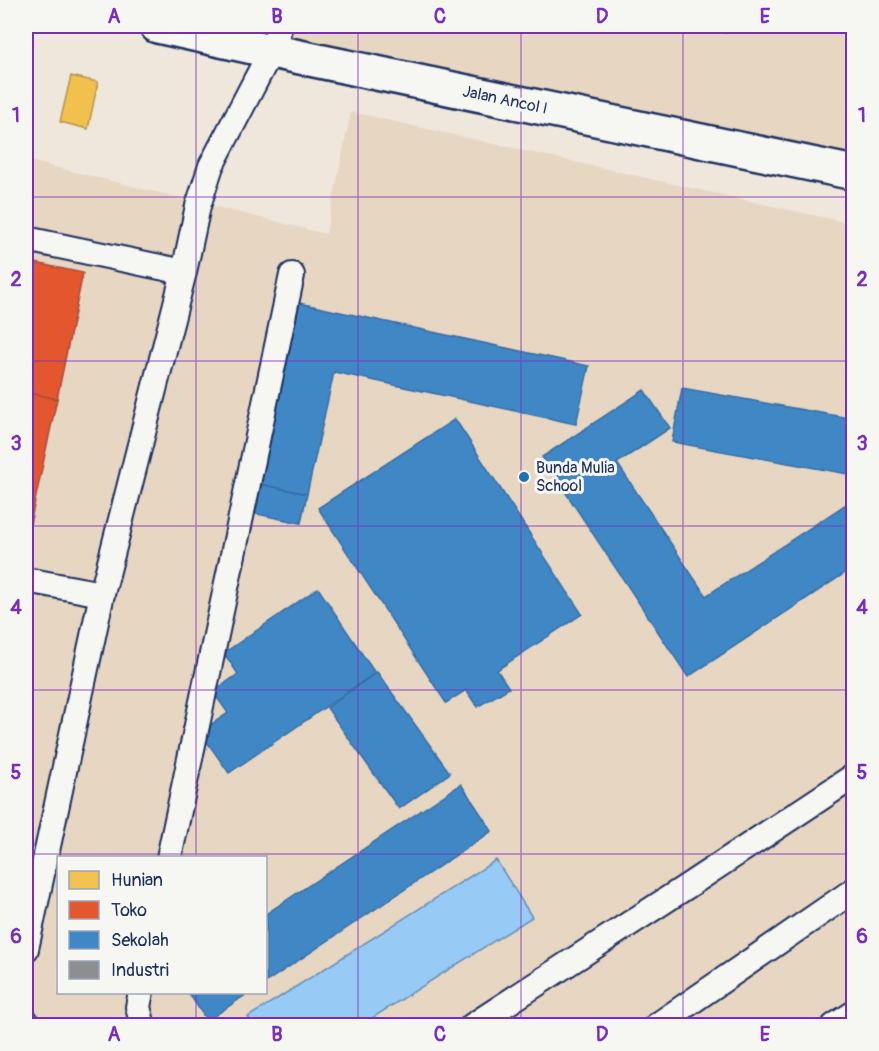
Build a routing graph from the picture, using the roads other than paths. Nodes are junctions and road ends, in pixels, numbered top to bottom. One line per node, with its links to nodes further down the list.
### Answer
1 (157, 26): 2 (street, Jalan Ancol I)
2 (275, 38): 3 (street, Jalan Ancol I); 5 (lane)
3 (854, 173)
4 (26, 239): 5 (lane)
5 (184, 272): 8 (lane)
6 (292, 275): 10 (lane)
7 (26, 580): 8 (lane)
8 (102, 594): 12 (lane)
9 (854, 776): 18 (lane)
10 (169, 856)
11 (854, 890): 19 (lane)
12 (26, 949)
13 (141, 994): 17 (lane)
14 (854, 1013): 20 (lane)
15 (26, 1021): 16 (lane)
16 (28, 1026)
17 (143, 1026)
18 (472, 1026)
19 (656, 1026)
20 (834, 1026)

